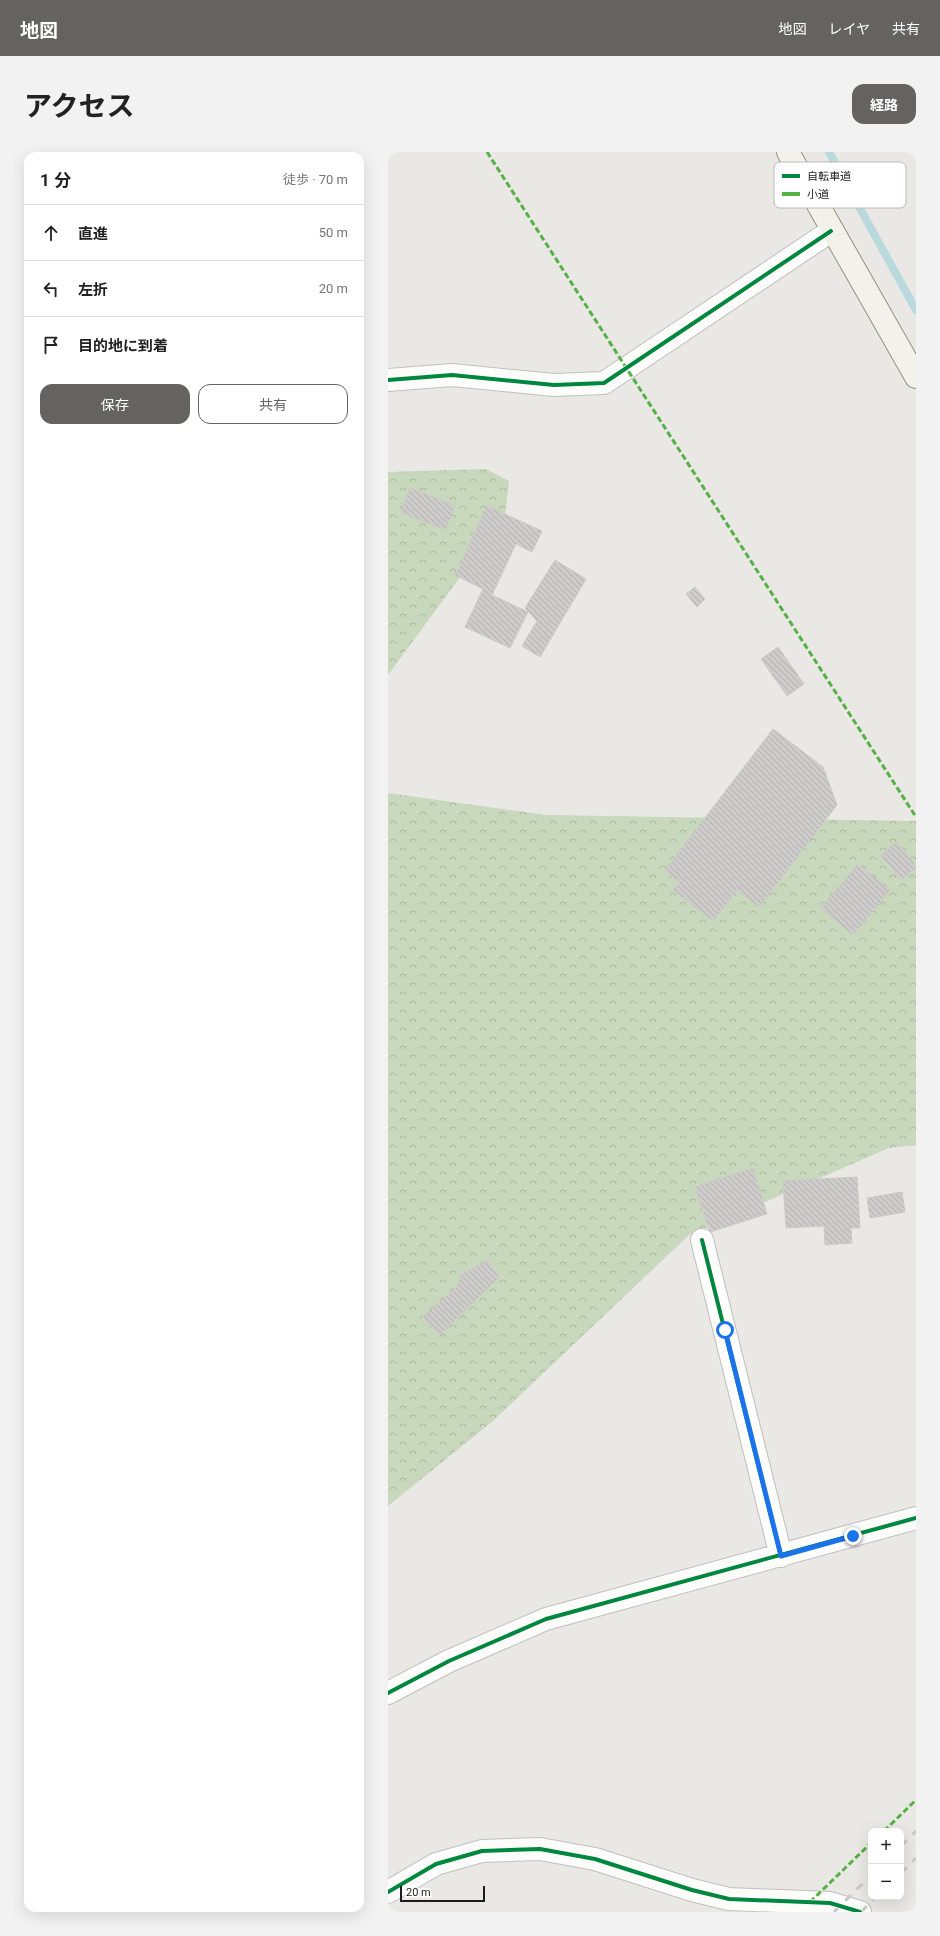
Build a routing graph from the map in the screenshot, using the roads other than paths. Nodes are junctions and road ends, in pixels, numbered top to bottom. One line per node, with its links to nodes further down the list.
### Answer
1 (788, 152): 2 (street)
2 (793, 162)
3 (818, 208): 4 (street)
4 (831, 231): 5 (street); 6 (street)
5 (916, 377)
6 (388, 380)
7 (702, 1240): 9 (street)
8 (916, 1518): 9 (street)
9 (781, 1556): 10 (street)
10 (388, 1693)
11 (388, 1892): 12 (street)
12 (860, 1912)

